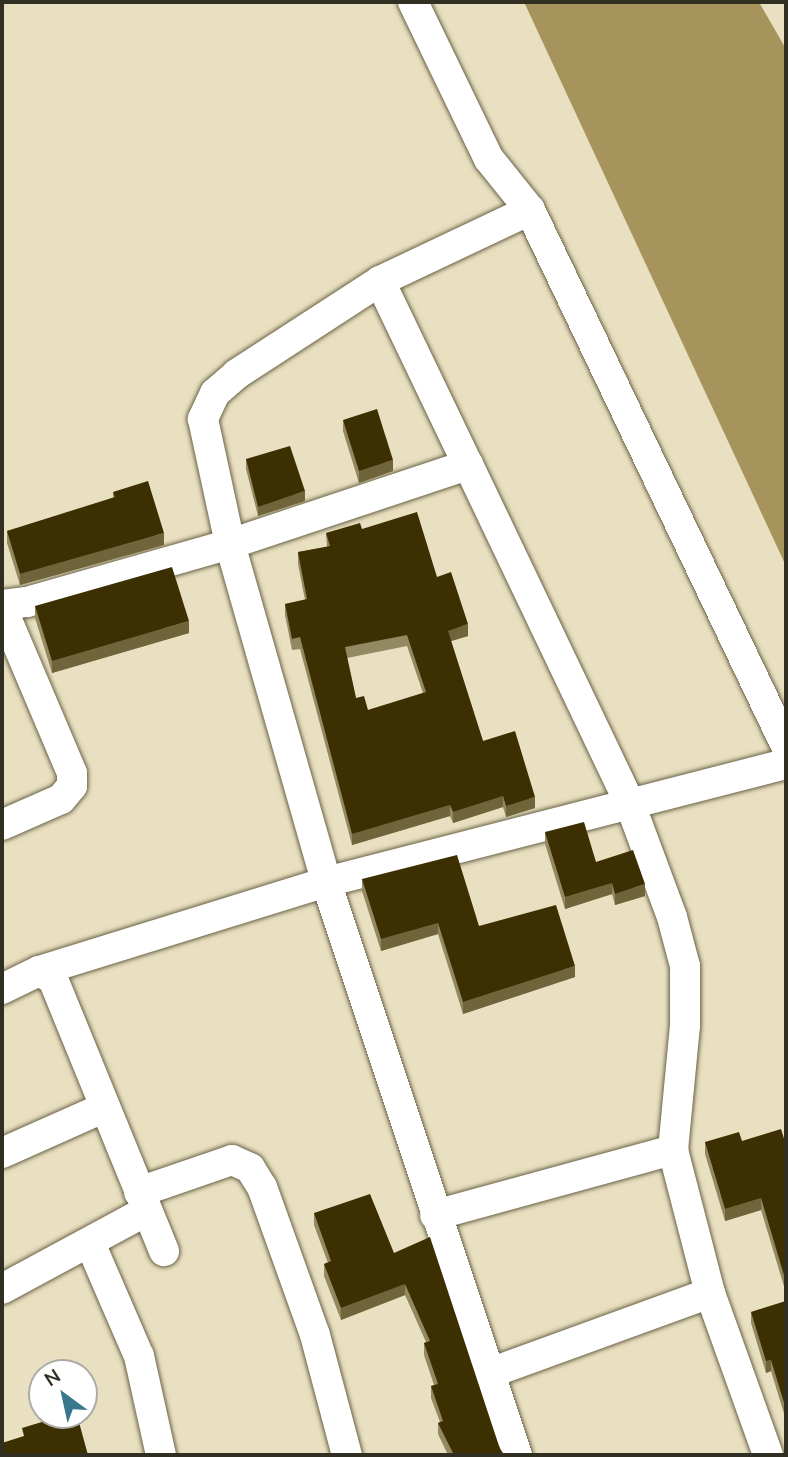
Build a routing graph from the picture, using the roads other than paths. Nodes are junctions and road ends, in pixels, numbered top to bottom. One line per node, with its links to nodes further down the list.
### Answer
1 (413, 2): 2 (street)
2 (530, 210): 3 (street); 7 (street)
3 (380, 281): 4 (street); 5 (street)
4 (468, 465): 5 (street); 9 (street)
5 (230, 544): 6 (street); 11 (street)
6 (4, 623): 10 (street)
7 (786, 746)
8 (786, 764): 9 (street)
9 (630, 804): 11 (street); 15 (street)
10 (2, 825)
11 (326, 882): 12 (street); 18 (street)
12 (39, 971): 13 (street); 14 (street)
13 (2, 989)
14 (103, 1108): 16 (street); 17 (street)
15 (673, 1150): 18 (street); 22 (street)
16 (2, 1153)
17 (143, 1201): 19 (street); 20 (street); 25 (street)
18 (435, 1215): 23 (street)
19 (90, 1244): 21 (street); 24 (street)
20 (164, 1251)
21 (2, 1289)
22 (710, 1293): 23 (street); 27 (street)
23 (490, 1373): 26 (street)
24 (161, 1455)
25 (348, 1455)
26 (517, 1455)
27 (768, 1455)

